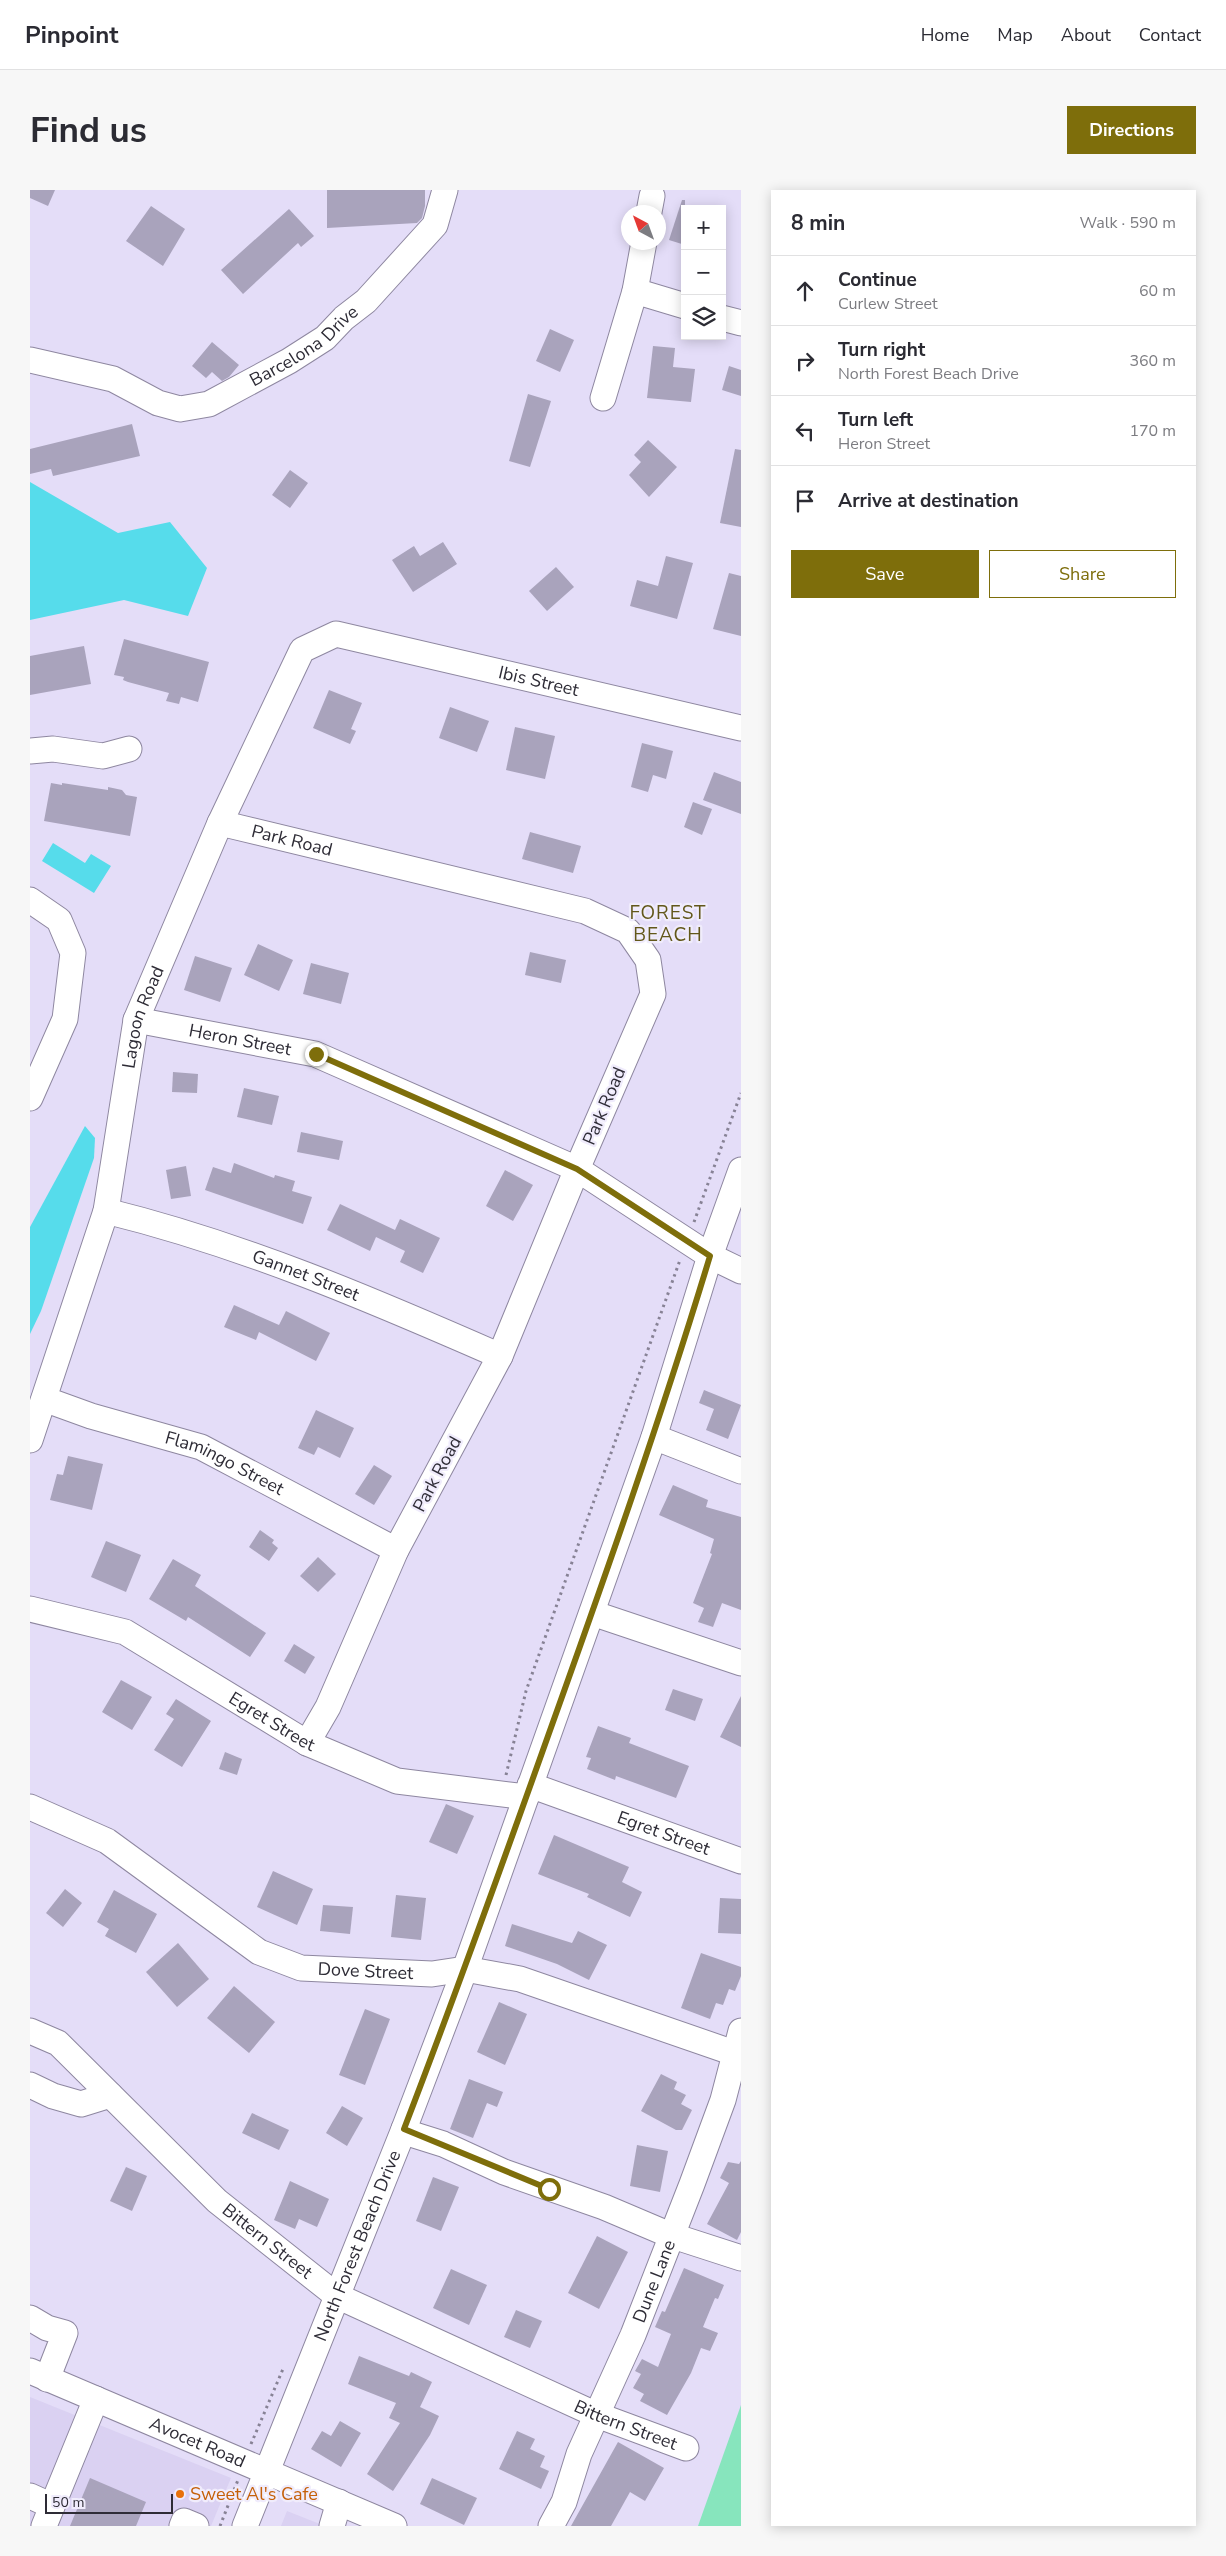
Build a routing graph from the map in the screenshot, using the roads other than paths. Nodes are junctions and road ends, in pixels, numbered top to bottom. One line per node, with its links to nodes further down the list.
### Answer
1 (446, 190): 7 (street, Barcelona Drive)
2 (643, 250): 3 (street)
3 (636, 291): 4 (street); 8 (street)
4 (681, 305)
5 (726, 319): 6 (street)
6 (741, 324)
7 (30, 360)
8 (603, 398)
9 (336, 634): 10 (street, Ibis Street); 13 (street, Lagoon Road)
10 (741, 728)
11 (129, 749): 12 (street)
12 (30, 751)
13 (220, 823): 15 (street, Lagoon Road); 17 (street, Park Road)
14 (30, 900): 16 (street)
15 (136, 1020): 17 (street, Heron Street); 19 (street, Lagoon Road)
16 (30, 1098)
17 (577, 1169): 20 (street, Heron Street); 22 (street, Park Road)
18 (741, 1170): 20 (street, North Forest Beach Drive)
19 (106, 1211): 22 (street, Gannet Street); 23 (street, Lagoon Road)
20 (710, 1256): 21 (street, Heron Street); 24 (street, North Forest Beach Drive)
21 (741, 1271)
22 (500, 1356): 27 (street, Park Road)
23 (44, 1399): 25 (street, Lagoon Road); 27 (street, Flamingo Street)
24 (654, 1436): 26 (street); 29 (street, North Forest Beach Drive)
25 (30, 1440)
26 (741, 1471)
27 (396, 1550): 31 (street, Park Road)
28 (30, 1609): 31 (street, Egret Street)
29 (592, 1613): 30 (street); 32 (street, North Forest Beach Drive)
30 (741, 1663)
31 (307, 1743): 32 (street, Egret Street)
32 (528, 1791): 34 (street, Egret Street); 35 (street, North Forest Beach Drive)
33 (30, 1807): 35 (street, Dove Street)
34 (741, 1860)
35 (466, 1970): 37 (street, Dove Street); 40 (street, North Forest Beach Drive)
36 (30, 2031): 39 (street, Bittern Street)
37 (737, 2042): 41 (street, Dune Lane)
38 (30, 2085): 39 (street)
39 (110, 2095): 43 (street, Bittern Street)
40 (404, 2129): 41 (street); 43 (street, North Forest Beach Drive)
41 (670, 2234): 42 (street); 47 (street, Dune Lane)
42 (741, 2258)
43 (337, 2296): 47 (street, Bittern Street); 49 (street, North Forest Beach Drive)
44 (30, 2318): 45 (street)
45 (39, 2375): 46 (street, Avocet Road)
46 (96, 2399): 49 (street, Avocet Road); 51 (street)
47 (597, 2415): 48 (street, Bittern Street); 57 (street, Dune Lane)
48 (686, 2448)
49 (265, 2473): 50 (street, Avocet Road); 54 (street, North Forest Beach Drive)
50 (339, 2502): 55 (street); 56 (street, Avocet Road)
51 (42, 2509)
52 (182, 2526): 53 (street)
53 (196, 2526)
54 (245, 2526)
55 (332, 2526)
56 (394, 2526)
57 (551, 2526)

